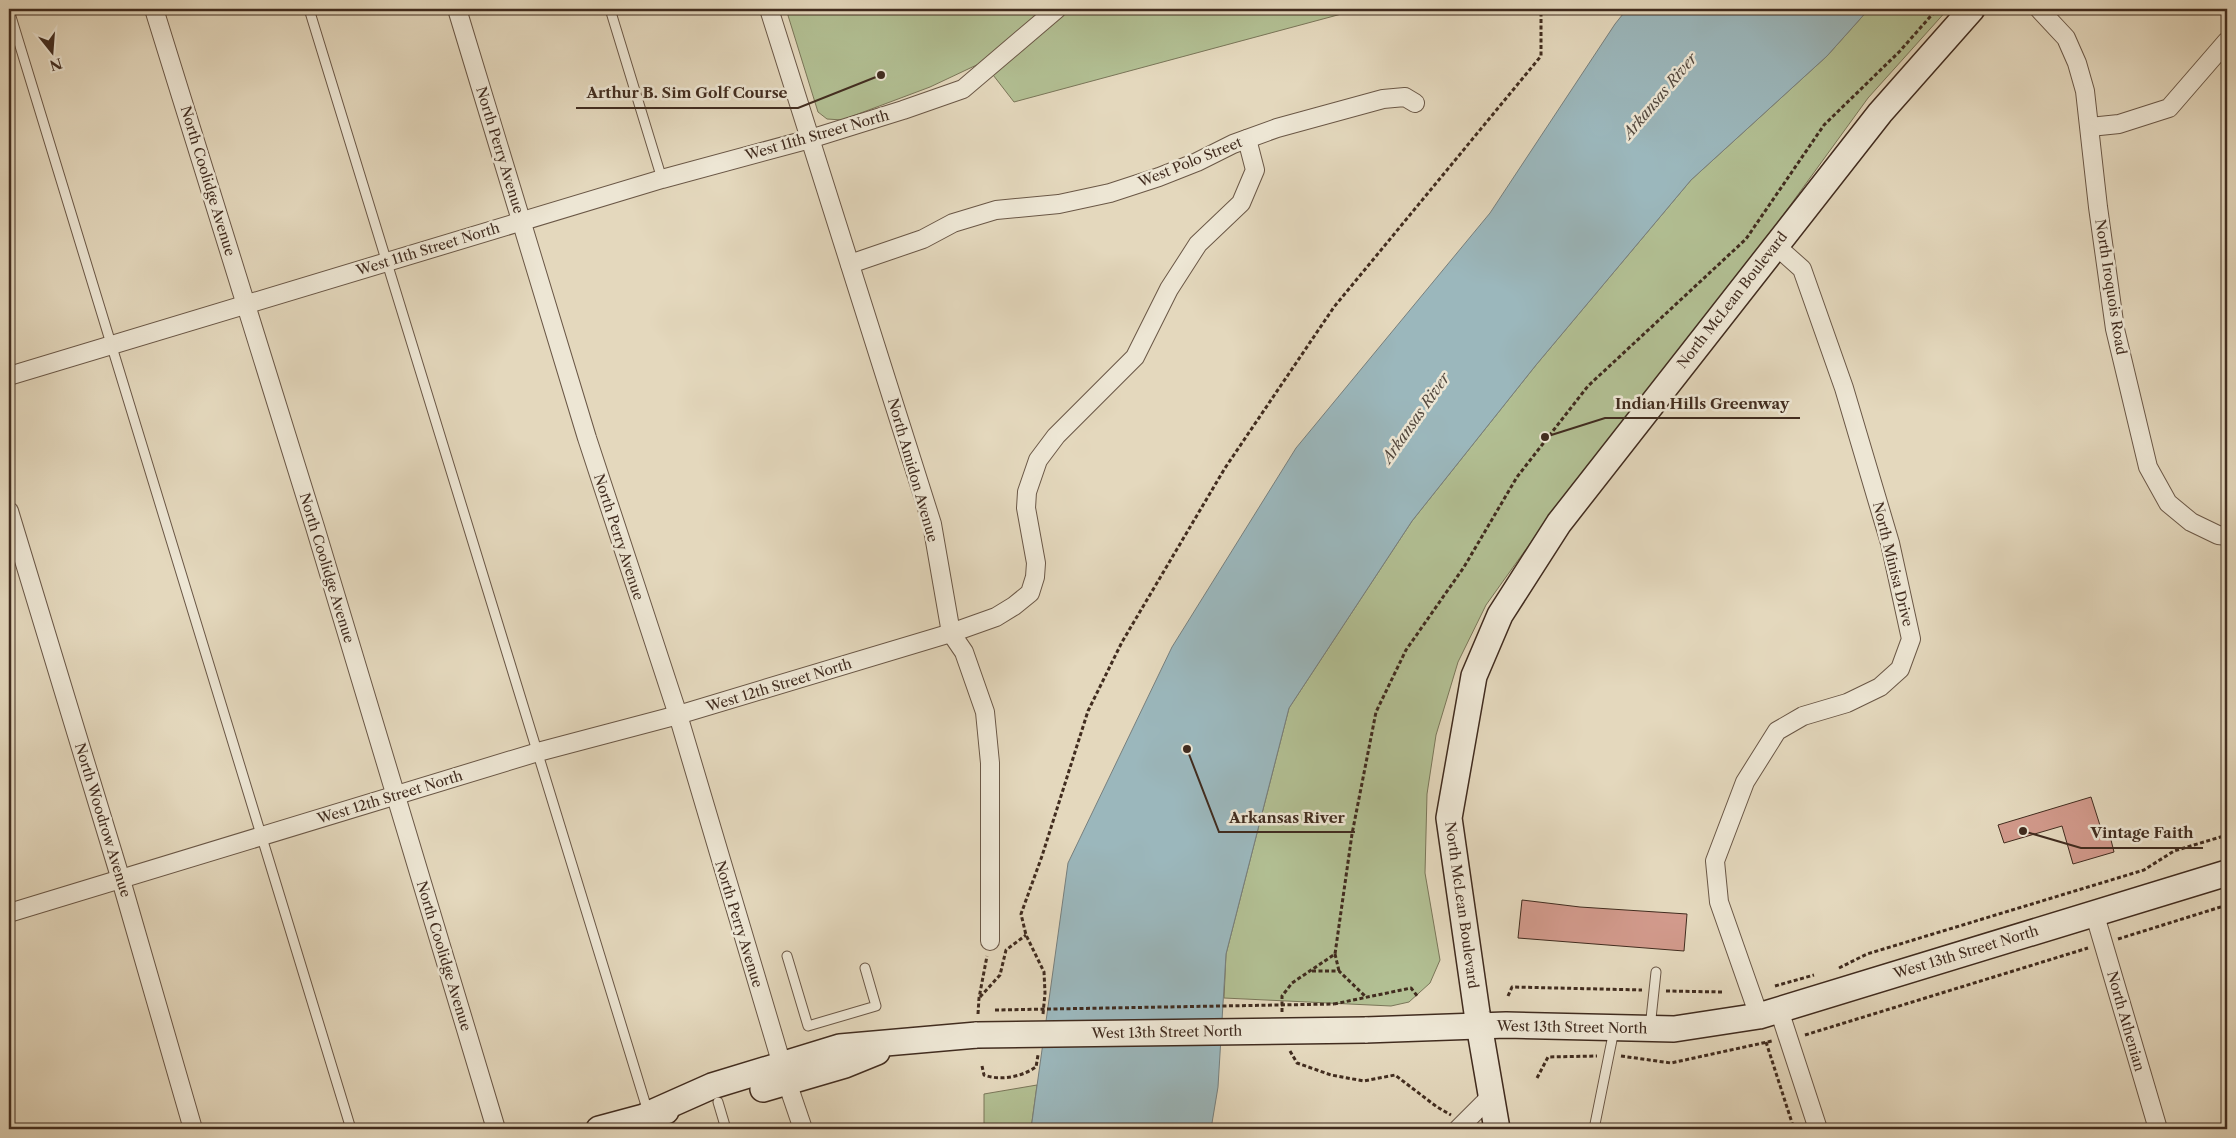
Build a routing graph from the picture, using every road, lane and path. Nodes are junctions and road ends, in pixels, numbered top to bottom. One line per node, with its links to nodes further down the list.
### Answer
1 (154, 9): 21 (street, North Coolidge Avenue)
2 (309, 9): 19 (lane)
3 (457, 9): 17 (street, North Perry Avenue)
4 (610, 9): 16 (lane)
5 (769, 9): 14 (street, North Amidon Avenue)
6 (1057, 9): 14 (street, West 11th Street North)
7 (1541, 9): 37 (path)
8 (1972, 9): 18 (street, North McLean Boulevard)
9 (2040, 9): 13 (street, North Iroquois Road)
10 (9, 10): 22 (lane)
11 (2227, 41): 13 (street)
12 (1415, 103): 15 (street, West Polo Street)
13 (2090, 127): 25 (street, North Iroquois Road)
14 (810, 139): 16 (street, West 11th Street North); 20 (street, North Amidon Avenue)
15 (1247, 139): 20 (street, West Polo Street); 26 (street, West 12th Street North)
16 (662, 179): 17 (street, West 11th Street North)
17 (521, 221): 19 (street, West 11th Street North); 27 (street, North Perry Avenue)
18 (1775, 245): 53 (street, North Minisa Drive); 56 (street, North McLean Boulevard)
19 (387, 262): 21 (street, West 11th Street North); 28 (lane)
20 (850, 264): 26 (street, North Amidon Avenue)
21 (246, 305): 22 (street, West 11th Street North); 29 (street, North Coolidge Avenue)
22 (111, 346): 23 (street, West 11th Street North); 31 (lane)
23 (9, 376)
24 (9, 511): 33 (street, North Woodrow Avenue)
25 (2227, 536)
26 (951, 633): 27 (street, West 12th Street North); 38 (street, North Amidon Avenue)
27 (678, 715): 28 (street, West 12th Street North); 64 (street, North Perry Avenue)
28 (538, 752): 29 (street, West 12th Street North); 68 (lane)
29 (396, 795): 31 (street, West 12th Street North); 71 (street, North Coolidge Avenue)
30 (2227, 834): 44 (path)
31 (262, 837): 33 (street, West 12th Street North); 70 (lane)
32 (2227, 873): 35 (street, West 13th Street North)
33 (121, 880): 36 (street, West 12th Street North); 69 (street, North Woodrow Avenue)
34 (2227, 905): 39 (path)
35 (2094, 912): 39 (street, North Athenian); 53 (street, West 13th Street North)
36 (9, 913)
37 (1026, 935): 38 (path); 55 (path)
38 (990, 941)
39 (2103, 944): 59 (path); 80 (street, North Athenian)
40 (1335, 954): 45 (path)
41 (787, 956): 42 (lane)
42 (865, 968)
43 (1311, 971): 45 (path)
44 (1830, 971)
45 (1339, 972): 51 (path)
46 (1656, 972): 48 (lane)
47 (1821, 974): 53 (path)
48 (1654, 991): 49 (path); 50 (path); 58 (lane)
49 (1724, 992)
50 (1508, 996)
51 (1366, 997): 52 (path); 54 (path, bridge)
52 (1418, 997)
53 (1771, 1004): 58 (street, West 13th Street North); 59 (street, North Minisa Drive)
54 (995, 1010)
55 (1042, 1020)
56 (1480, 1026): 57 (street, West 13th Street North); 64 (street, West 13th Street North, bridge); 66 (street, North McLean Boulevard)
57 (1614, 1027): 58 (street, West 13th Street North); 62 (lane)
58 (1650, 1028)
59 (1788, 1038): 60 (path); 79 (street, North Minisa Drive)
60 (1766, 1042): 62 (path); 78 (path)
61 (1039, 1048): 63 (path)
62 (1609, 1056): 65 (path); 77 (lane)
63 (982, 1066)
64 (785, 1073): 67 (street, West 13th Street North); 68 (street, West 13th Street North); 74 (street, North Perry Avenue)
65 (1537, 1078)
66 (1490, 1097): 75 (street); 76 (street, North McLean Boulevard)
67 (718, 1102): 68 (street, West 13th Street North); 73 (lane)
68 (649, 1114): 72 (street, West 13th Street North)
69 (193, 1129)
70 (351, 1129)
71 (496, 1129)
72 (599, 1129)
73 (726, 1129)
74 (803, 1129)
75 (1458, 1129)
76 (1497, 1129)
77 (1594, 1129)
78 (1794, 1129)
79 (1818, 1129)
80 (2158, 1129)

